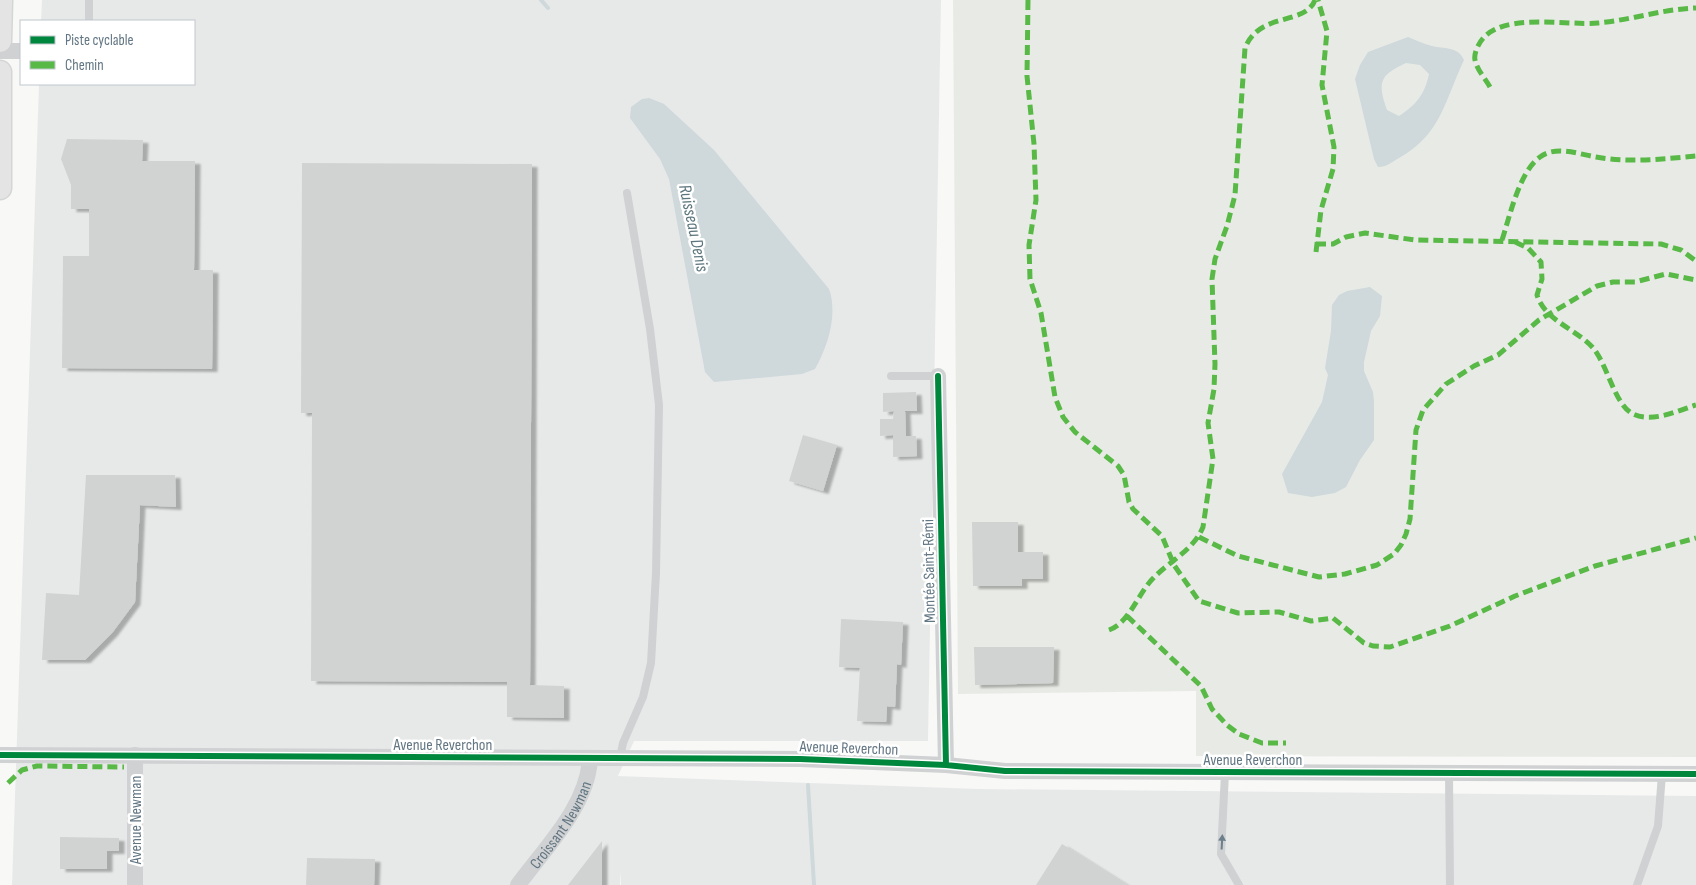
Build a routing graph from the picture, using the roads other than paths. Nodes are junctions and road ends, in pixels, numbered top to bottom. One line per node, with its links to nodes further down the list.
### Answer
1 (1, 0): 4 (main road)
2 (89, 0): 3 (lane)
3 (89, 20)
4 (0, 42)
5 (0, 51): 6 (street)
6 (20, 51)
7 (0, 72): 8 (main road)
8 (0, 188)
9 (627, 194): 15 (lane)
10 (891, 376): 11 (lane)
11 (938, 376): 16 (street, Montée Saint-Rémi)
12 (0, 755): 13 (street, Avenue Reverchon)
13 (135, 755): 14 (street, Avenue Reverchon); 21 (street, Avenue Newman)
14 (590, 758): 15 (street, Avenue Reverchon); 22 (street, Croissant Newman)
15 (620, 758): 16 (street, Avenue Reverchon)
16 (946, 765): 17 (street, Avenue Reverchon)
17 (1225, 773): 18 (street, Avenue Reverchon); 23 (lane, one-way to 17)
18 (1449, 773): 19 (street, Avenue Reverchon); 24 (lane)
19 (1662, 774): 20 (street, Avenue Reverchon); 25 (lane)
20 (1696, 774)
21 (135, 885)
22 (518, 885)
23 (1239, 885)
24 (1450, 885)
25 (1637, 885)

